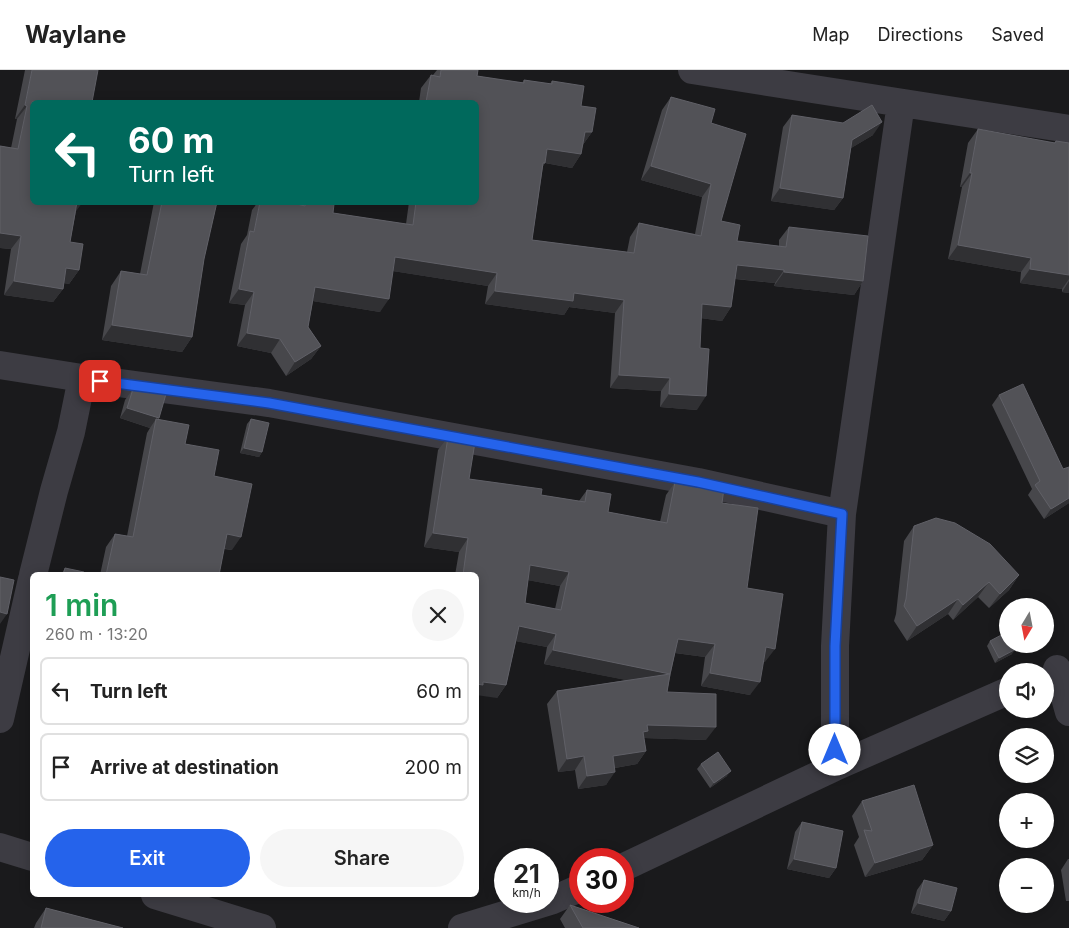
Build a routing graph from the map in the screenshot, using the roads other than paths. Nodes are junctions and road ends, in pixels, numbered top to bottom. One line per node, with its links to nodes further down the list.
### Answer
1 (692, 70): 2 (street)
2 (901, 104): 3 (street); 6 (street)
3 (1069, 129)
4 (0, 365): 5 (street)
5 (82, 378): 6 (street); 7 (street)
6 (842, 514): 13 (street)
7 (34, 572)
8 (30, 590): 12 (street)
9 (1057, 669): 11 (street)
10 (999, 695): 13 (street)
11 (1069, 712)
12 (0, 719)
13 (836, 767): 16 (street)
14 (0, 847): 15 (street)
15 (30, 856)
16 (634, 862)
17 (569, 893): 20 (street)
18 (161, 897): 19 (street)
19 (262, 928)
20 (462, 928)

